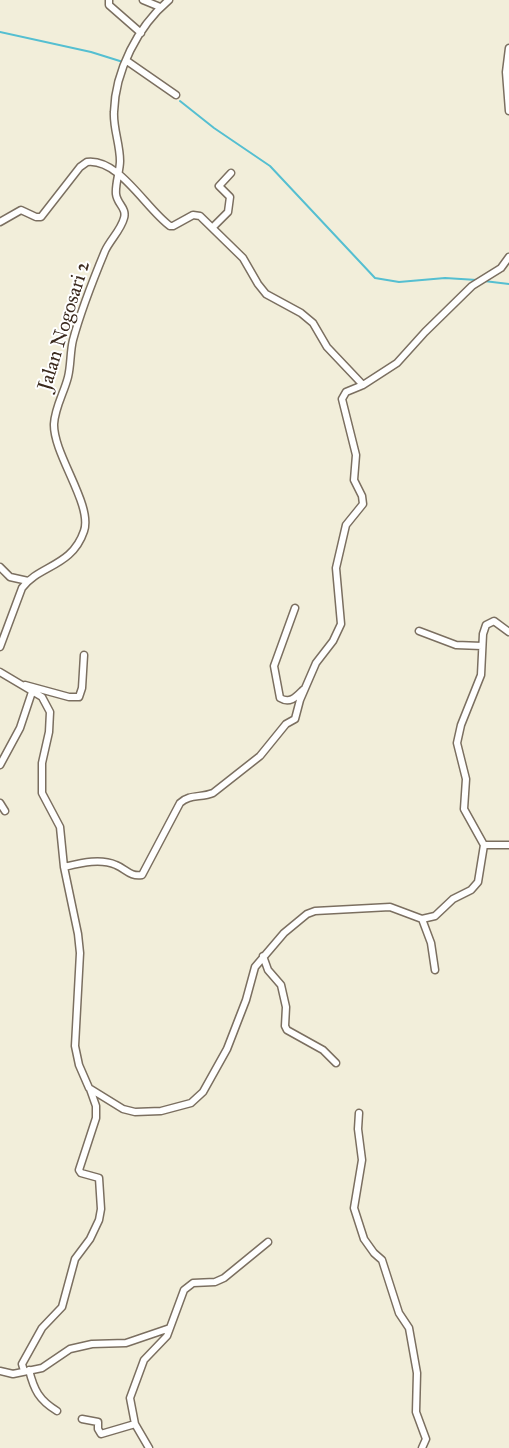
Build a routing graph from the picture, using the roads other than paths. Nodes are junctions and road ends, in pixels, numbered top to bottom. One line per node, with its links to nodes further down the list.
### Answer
1 (109, 0): 5 (street)
2 (143, 0): 4 (street)
3 (169, 0): 4 (street, Jalan Nogosari 2)
4 (160, 7): 5 (street, Jalan Nogosari 2)
5 (140, 33): 7 (street, Jalan Nogosari 2)
6 (509, 48): 9 (street)
7 (127, 61): 8 (street); 11 (street, Jalan Nogosari 2)
8 (176, 95)
9 (509, 111)
10 (231, 173): 13 (street)
11 (119, 174): 12 (street); 13 (street); 17 (street, Jalan Nogosari 2)
12 (0, 222)
13 (213, 227): 15 (street)
14 (509, 257): 15 (street)
15 (363, 385): 26 (street)
16 (0, 567): 17 (street)
17 (28, 582): 22 (street, Jalan Nogosari 2)
18 (295, 608): 26 (street)
19 (419, 631): 21 (street)
20 (509, 632): 21 (street)
21 (482, 646): 32 (street)
22 (0, 647)
23 (84, 654): 25 (street)
24 (0, 672): 25 (street)
25 (16, 682): 27 (street)
26 (309, 684): 33 (street)
27 (32, 692): 28 (street); 33 (street)
28 (0, 765)
29 (0, 803): 30 (street)
30 (4, 811)
31 (509, 844): 32 (street)
32 (484, 845): 34 (street)
33 (64, 867): 38 (street)
34 (422, 920): 35 (street); 36 (street)
35 (263, 956): 37 (street); 38 (street)
36 (435, 970)
37 (336, 1063)
38 (89, 1088): 42 (street)
39 (359, 1113): 48 (street)
40 (268, 1242): 41 (street)
41 (170, 1328): 42 (street); 46 (street)
42 (27, 1370): 43 (street); 44 (street)
43 (0, 1372)
44 (57, 1411)
45 (82, 1419): 46 (street)
46 (135, 1424): 47 (street)
47 (149, 1448)
48 (422, 1448)

